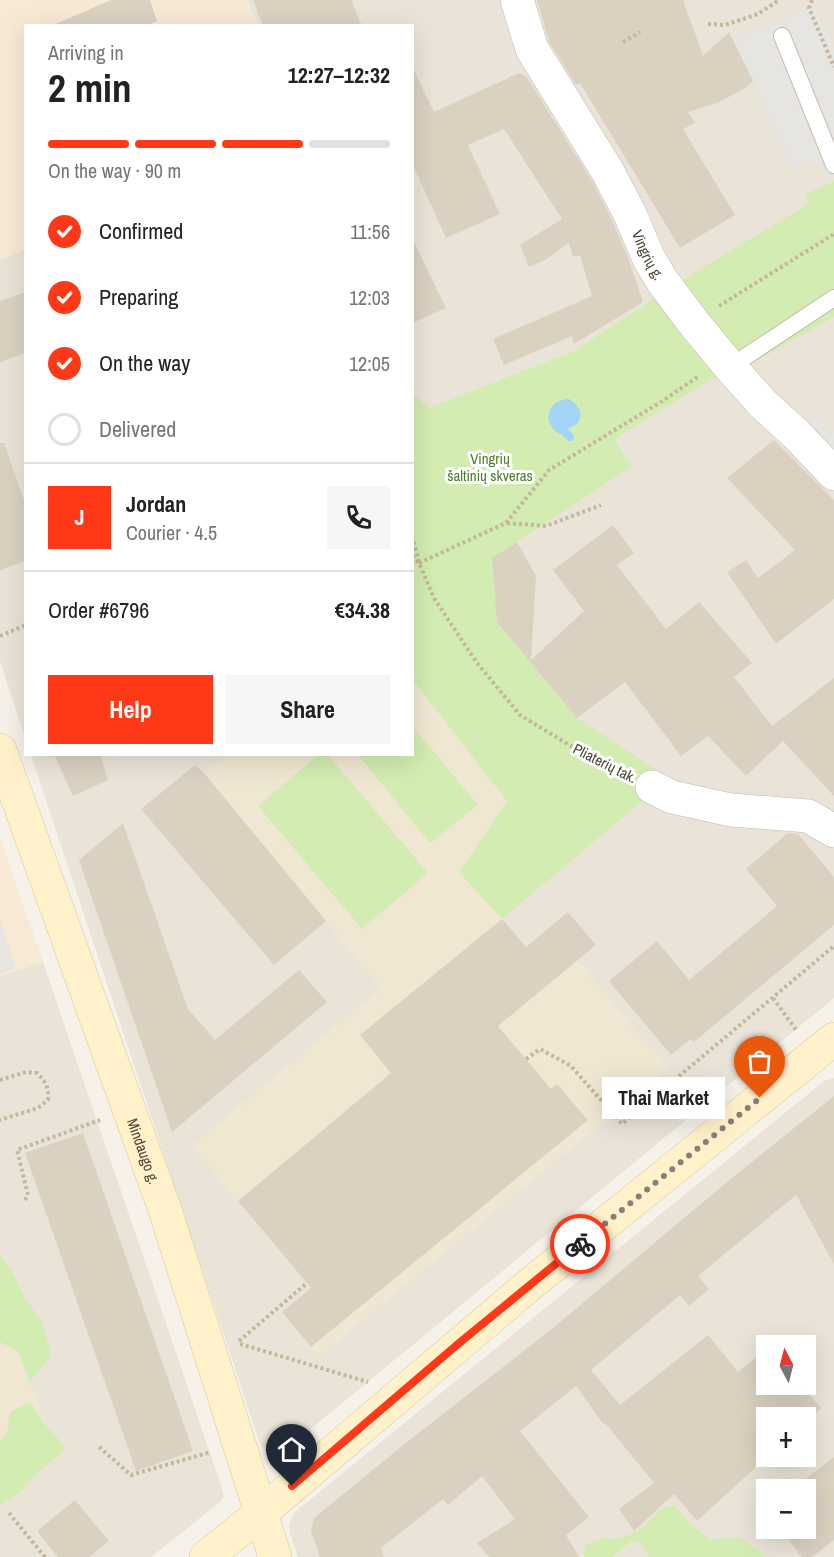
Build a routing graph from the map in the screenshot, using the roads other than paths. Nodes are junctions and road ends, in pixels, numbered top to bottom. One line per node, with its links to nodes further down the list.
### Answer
1 (517, 0): 5 (street, Vingrių g.)
2 (782, 36): 3 (lane)
3 (834, 165)
4 (834, 298): 5 (lane)
5 (727, 363): 6 (street, Vingrių g.)
6 (834, 474)
7 (0, 750): 11 (main road, Mindaugo g.)
8 (652, 787): 9 (street, Pliaterių tak.)
9 (834, 831)
10 (824, 1047): 11 (main road)
11 (261, 1513): 12 (main road); 13 (main road, Mindaugo g.)
12 (206, 1557)
13 (275, 1557)

